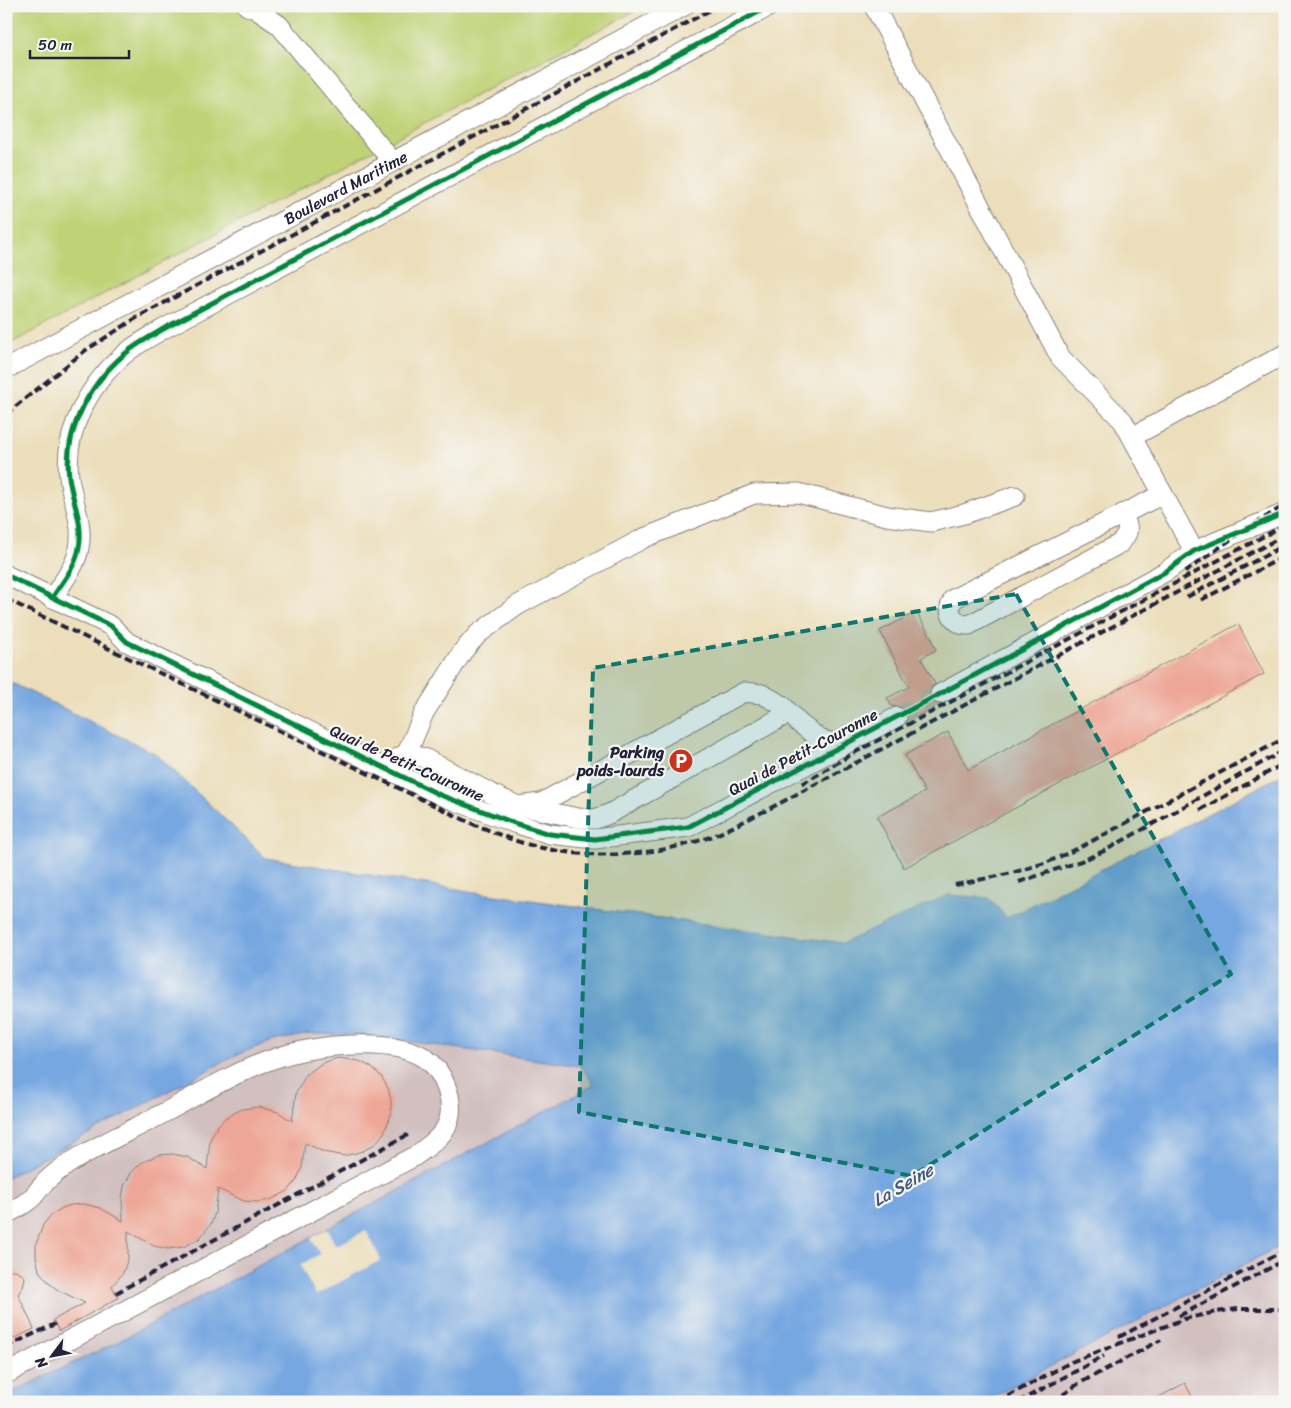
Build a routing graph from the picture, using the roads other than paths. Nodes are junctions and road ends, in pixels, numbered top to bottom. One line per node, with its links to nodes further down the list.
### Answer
1 (247, 6): 5 (street)
2 (684, 6): 5 (street, Boulevard Maritime)
3 (770, 6): 15 (street)
4 (874, 6): 8 (street)
5 (393, 162): 7 (street, Boulevard Maritime)
6 (1283, 356): 8 (street)
7 (6, 369)
8 (1132, 437): 9 (street)
9 (1163, 494): 12 (street); 13 (street)
10 (1015, 496): 20 (street)
11 (1285, 513): 13 (street)
12 (1122, 514): 12 (street)
13 (1194, 551): 16 (street)
14 (6, 575): 15 (street, Quai de Petit-Couronne)
15 (52, 598): 20 (street, Quai de Petit-Couronne)
16 (940, 694)
17 (790, 713): 19 (street); 21 (street); 21 (street)
18 (897, 717): 19 (street, Quai de Petit-Couronne)
19 (844, 746): 21 (street, Quai de Petit-Couronne)
20 (403, 760): 21 (street); 21 (street, Quai de Petit-Couronne)
21 (518, 815)
22 (6, 1214): 23 (street)
23 (6, 1374)

